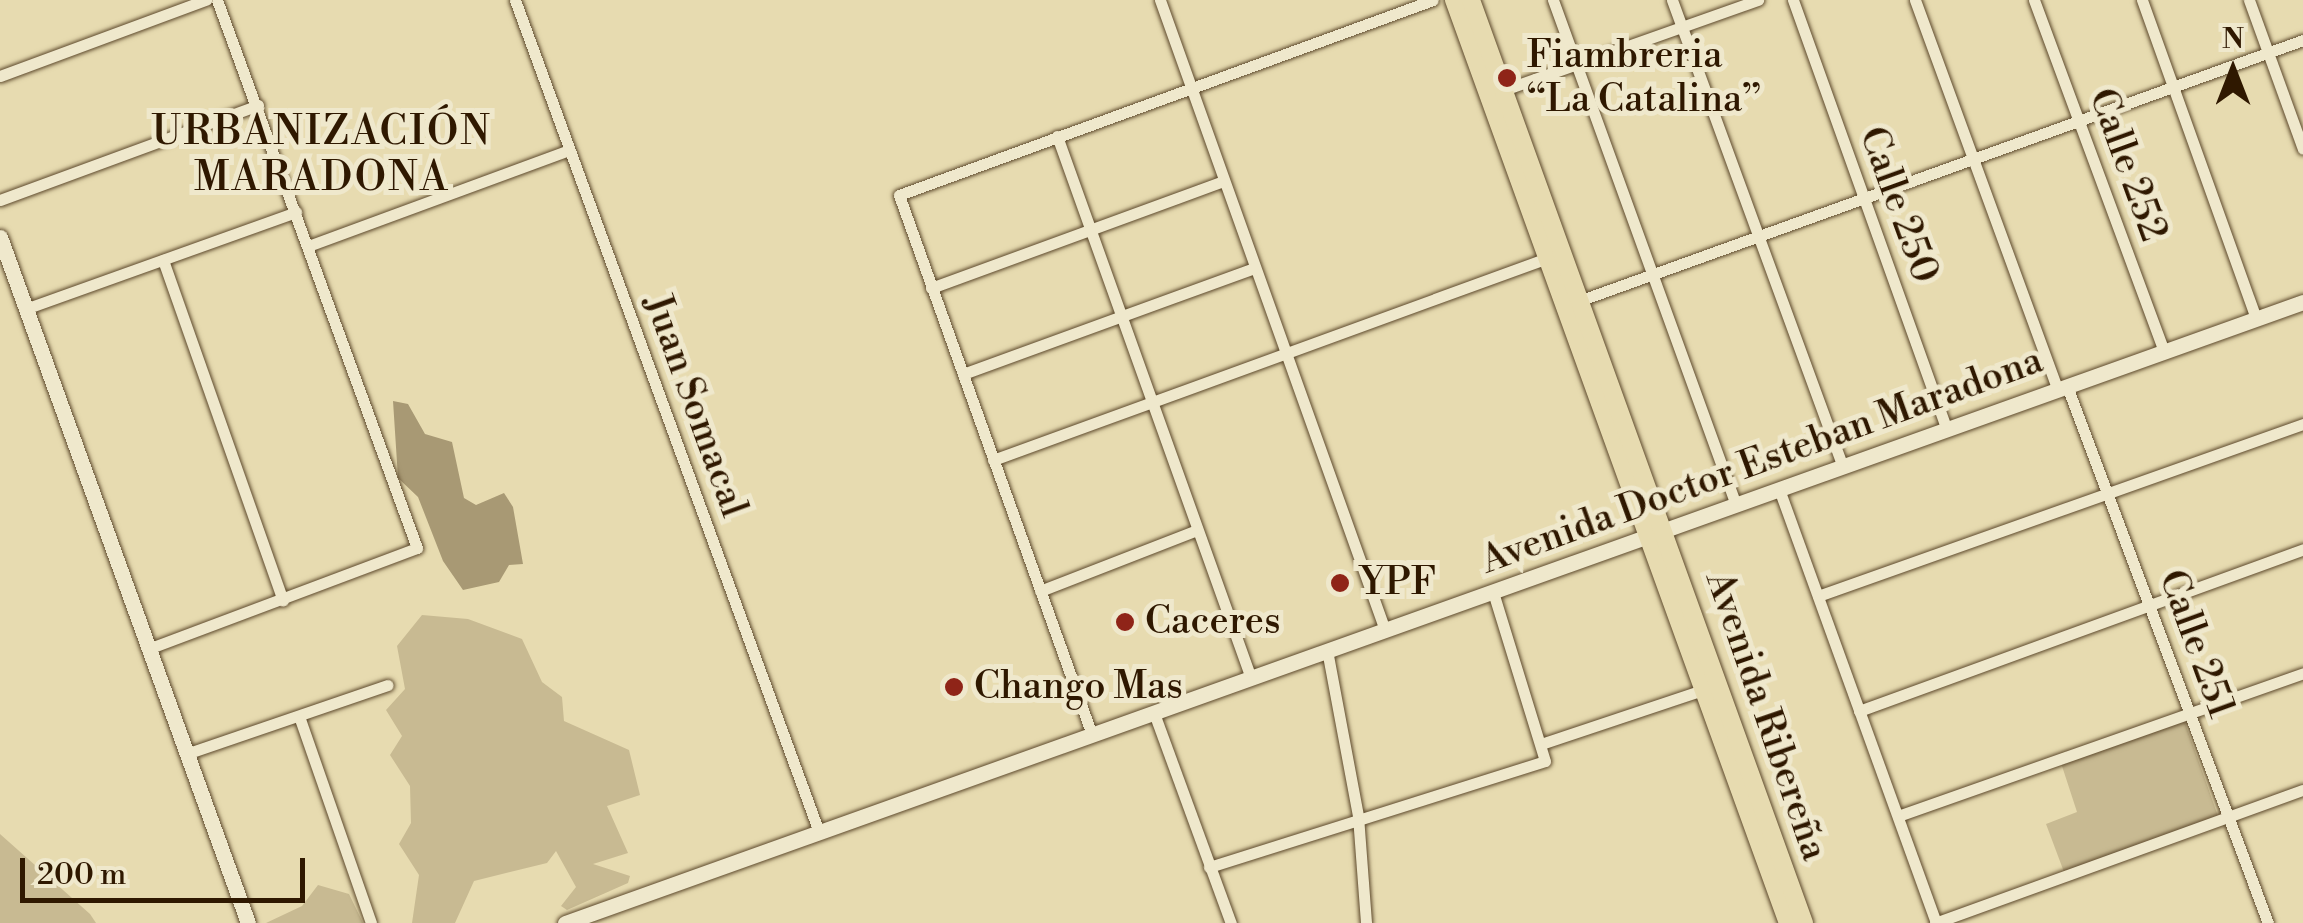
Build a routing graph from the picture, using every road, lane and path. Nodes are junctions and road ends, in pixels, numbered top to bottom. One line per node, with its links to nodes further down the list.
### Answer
1 (206, 0): 20 (street)
2 (217, 0): 24 (street)
3 (515, 0): 28 (street, Juan Somacal)
4 (1160, 0): 22 (street)
5 (1433, 0): 22 (street)
6 (1454, 0): 23 (main road)
7 (1471, 0): 23 (main road)
8 (1553, 0): 19 (street)
9 (1672, 0): 16 (street)
10 (1758, 0): 16 (street)
11 (1792, 0): 31 (street, Calle 250)
12 (1914, 0): 29 (street, Calle 251)
13 (2034, 0): 25 (street, Calle 252)
14 (2142, 0): 21 (street)
15 (2250, 0): 18 (street)
16 (1682, 27): 19 (street); 36 (street)
17 (2303, 40): 18 (street)
18 (2268, 52): 21 (street); 27 (street)
19 (1576, 66): 23 (street); 41 (street)
20 (0, 76)
21 (2173, 87): 25 (street); 47 (street)
22 (1191, 88): 26 (street); 30 (street)
23 (1496, 93): 38 (main road); 44 (main road)
24 (258, 106): 32 (street); 33 (street)
25 (2079, 121): 29 (street); 48 (street, Calle 252)
26 (1057, 136): 34 (street); 42 (street)
27 (2303, 149)
28 (569, 150): 37 (street); 86 (street, Juan Somacal)
29 (1973, 159): 31 (street); 51 (street, Calle 251)
30 (1222, 181): 34 (street); 40 (street)
31 (1864, 198): 36 (street); 54 (street, Calle 250)
32 (0, 200)
33 (296, 212): 37 (street); 39 (street)
34 (1090, 232): 42 (street); 46 (street)
35 (0, 236): 45 (main road)
36 (1758, 236): 41 (street); 56 (street)
37 (311, 245): 66 (street)
38 (1550, 257): 44 (main road); 49 (street)
39 (163, 260): 45 (street); 66 (street)
40 (1254, 268): 46 (street); 49 (street)
41 (1650, 275): 44 (street); 59 (street)
42 (931, 288): 50 (street)
43 (2303, 302): 47 (main road, Avenida Doctor Esteban Maradona)
44 (1574, 303): 61 (main road, Avenida Ribereña)
45 (25, 310): 69 (main road)
46 (1122, 318): 50 (street); 52 (street)
47 (2256, 318): 48 (main road, Avenida Doctor Esteban Maradona)
48 (2164, 352): 51 (main road, Avenida Doctor Esteban Maradona)
49 (1285, 354): 52 (street); 68 (street)
50 (963, 374): 55 (street)
51 (2063, 388): 54 (main road, Avenida Doctor Esteban Maradona); 58 (street, Calle 251)
52 (1151, 403): 55 (street); 60 (street)
53 (2303, 424): 58 (street)
54 (1947, 429): 56 (main road, Avenida Doctor Esteban Maradona)
55 (993, 460): 63 (street)
56 (1843, 466): 57 (main road, Avenida Doctor Esteban Maradona)
57 (1779, 489): 59 (main road, Avenida Doctor Esteban Maradona); 65 (street)
58 (2108, 493): 65 (street); 67 (street, Calle 251)
59 (1736, 504): 61 (main road, Avenida Doctor Esteban Maradona)
60 (1197, 530): 63 (street); 72 (street)
61 (1660, 532): 64 (main road, Avenida Doctor Esteban Maradona); 74 (main road, Avenida Ribereña)
62 (2303, 549): 67 (street)
63 (1040, 590): 79 (street)
64 (1493, 592): 68 (main road, Avenida Doctor Esteban Maradona); 80 (street)
65 (1818, 596): 75 (street)
66 (283, 602): 69 (street)
67 (2150, 605): 75 (street); 77 (street, Calle 251)
68 (1385, 630): 70 (main road, Avenida Doctor Esteban Maradona)
69 (148, 649): 81 (main road)
70 (1327, 650): 72 (main road, Avenida Doctor Esteban Maradona); 83 (street)
71 (2303, 673): 77 (street)
72 (1251, 678): 76 (main road, Avenida Doctor Esteban Maradona)
73 (387, 685): 78 (street)
74 (1714, 685): 80 (street); 93 (main road, Avenida Ribereña); 94 (main road, Avenida Ribereña)
75 (1859, 711): 84 (street)
76 (1154, 713): 79 (main road, Avenida Doctor Esteban Maradona); 87 (street)
77 (2190, 713): 84 (street); 85 (street, Calle 251)
78 (300, 719): 81 (street); 89 (street)
79 (1092, 735): 86 (main road, Avenida Doctor Esteban Maradona)
80 (1541, 744): 83 (street)
81 (186, 754): 88 (main road)
82 (2303, 790): 85 (street)
83 (1358, 816): 87 (street); 92 (street)
84 (1898, 816): 95 (street)
85 (2228, 817): 95 (street); 96 (street, Calle 251)
86 (818, 832): 90 (main road, Avenida Doctor Esteban Maradona)
87 (1209, 867): 91 (street)
88 (248, 923)
89 (372, 923)
90 (565, 923)
91 (1231, 923)
92 (1366, 923)
93 (1788, 923)
94 (1804, 923)
95 (1936, 923)
96 (2268, 923)

